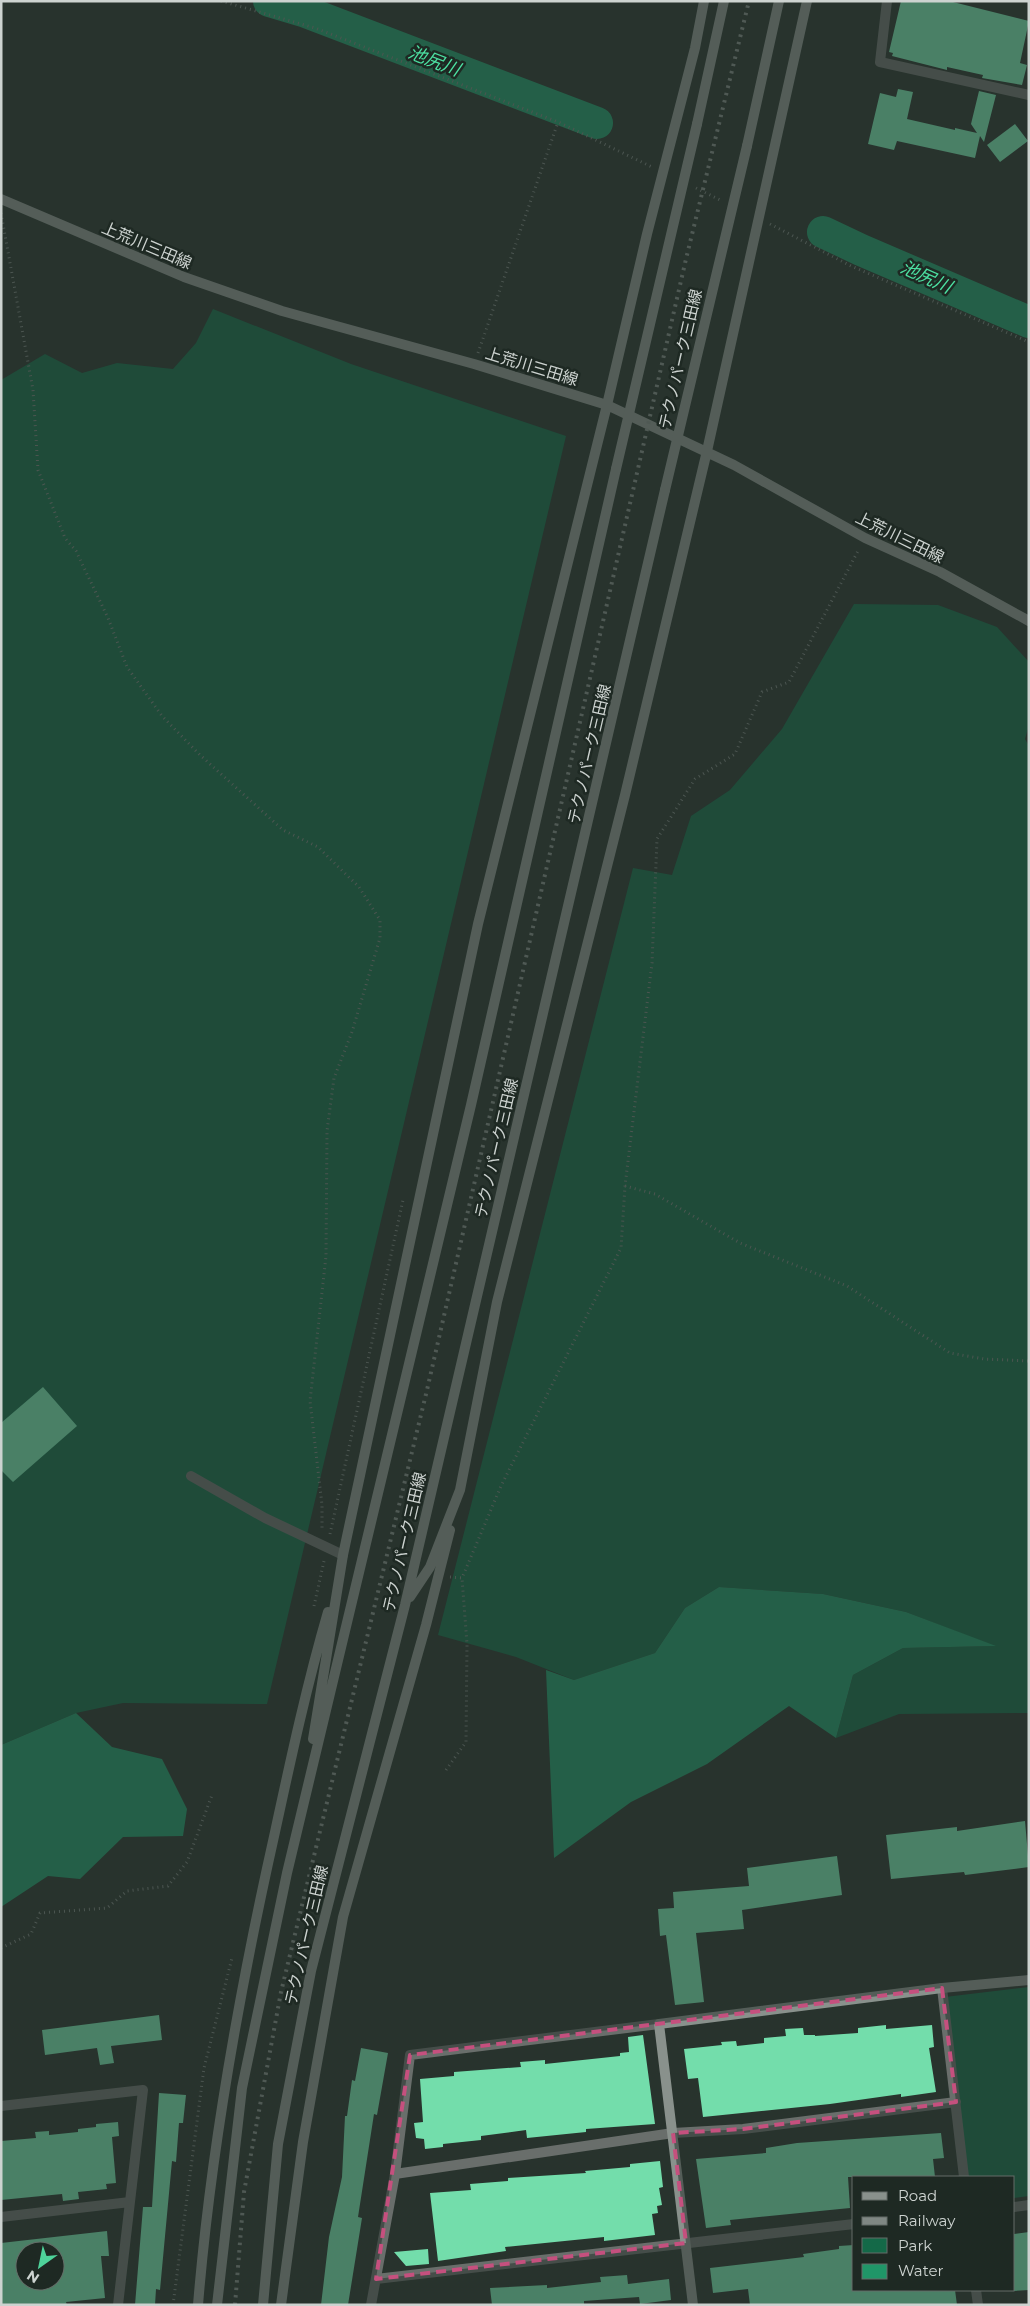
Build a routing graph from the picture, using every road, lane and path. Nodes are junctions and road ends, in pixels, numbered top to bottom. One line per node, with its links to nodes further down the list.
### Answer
1 (221, 1): 8 (path)
2 (704, 1): 9 (main road)
3 (724, 1): 33 (main road, テクノパーク三田線, bridge)
4 (779, 1): 30 (main road, テクノパーク三田線, bridge)
5 (807, 1): 14 (main road)
6 (886, 1): 7 (street)
7 (1029, 95)
8 (558, 122): 9 (path); 16 (path)
9 (663, 172): 17 (main road)
10 (689, 185): 12 (path)
11 (1, 199): 16 (main road, 上荒川三田線)
12 (723, 201)
13 (1, 213): 25 (path)
14 (758, 218): 15 (path); 18 (main road)
15 (1029, 342)
16 (474, 364): 17 (main road, 上荒川三田線)
17 (607, 405): 18 (main road, 上荒川三田線); 26 (main road)
18 (707, 451): 19 (main road, 上荒川三田線); 24 (main road)
19 (865, 538): 20 (main road, 上荒川三田線); 21 (path)
20 (1029, 621)
21 (625, 1186): 22 (path); 29 (path)
22 (1029, 1361)
23 (191, 1476): 25 (street)
24 (460, 1490): 28 (main road); 30 (main road)
25 (325, 1547): 26 (street)
26 (343, 1555): 27 (main road)
27 (341, 1568): 33 (main road); 52 (main road)
28 (438, 1577): 29 (path); 55 (main road)
29 (462, 1578): 31 (path)
30 (405, 1605): 54 (main road, テクノパーク三田線)
31 (446, 1770)
32 (212, 1795): 34 (path)
33 (300, 1819): 53 (main road, テクノパーク三田線)
34 (1, 1948)
35 (1029, 1980): 36 (main road)
36 (942, 1988): 37 (main road); 38 (street)
37 (659, 2024): 40 (main road); 41 (street)
38 (956, 2102): 40 (street); 42 (street)
39 (1, 2106): 43 (street)
40 (673, 2134): 41 (street); 48 (main road)
41 (395, 2174): 49 (street)
42 (964, 2176)
43 (130, 2202): 46 (street); 51 (street)
44 (1029, 2205): 45 (street)
45 (1015, 2207)
46 (1, 2217)
47 (852, 2224): 48 (street)
48 (686, 2243): 49 (street); 57 (main road)
49 (376, 2279): 56 (street)
50 (976, 2291): 58 (street)
51 (118, 2305)
52 (198, 2305)
53 (217, 2305)
54 (263, 2305)
55 (281, 2305)
56 (371, 2305)
57 (693, 2305)
58 (978, 2305)

